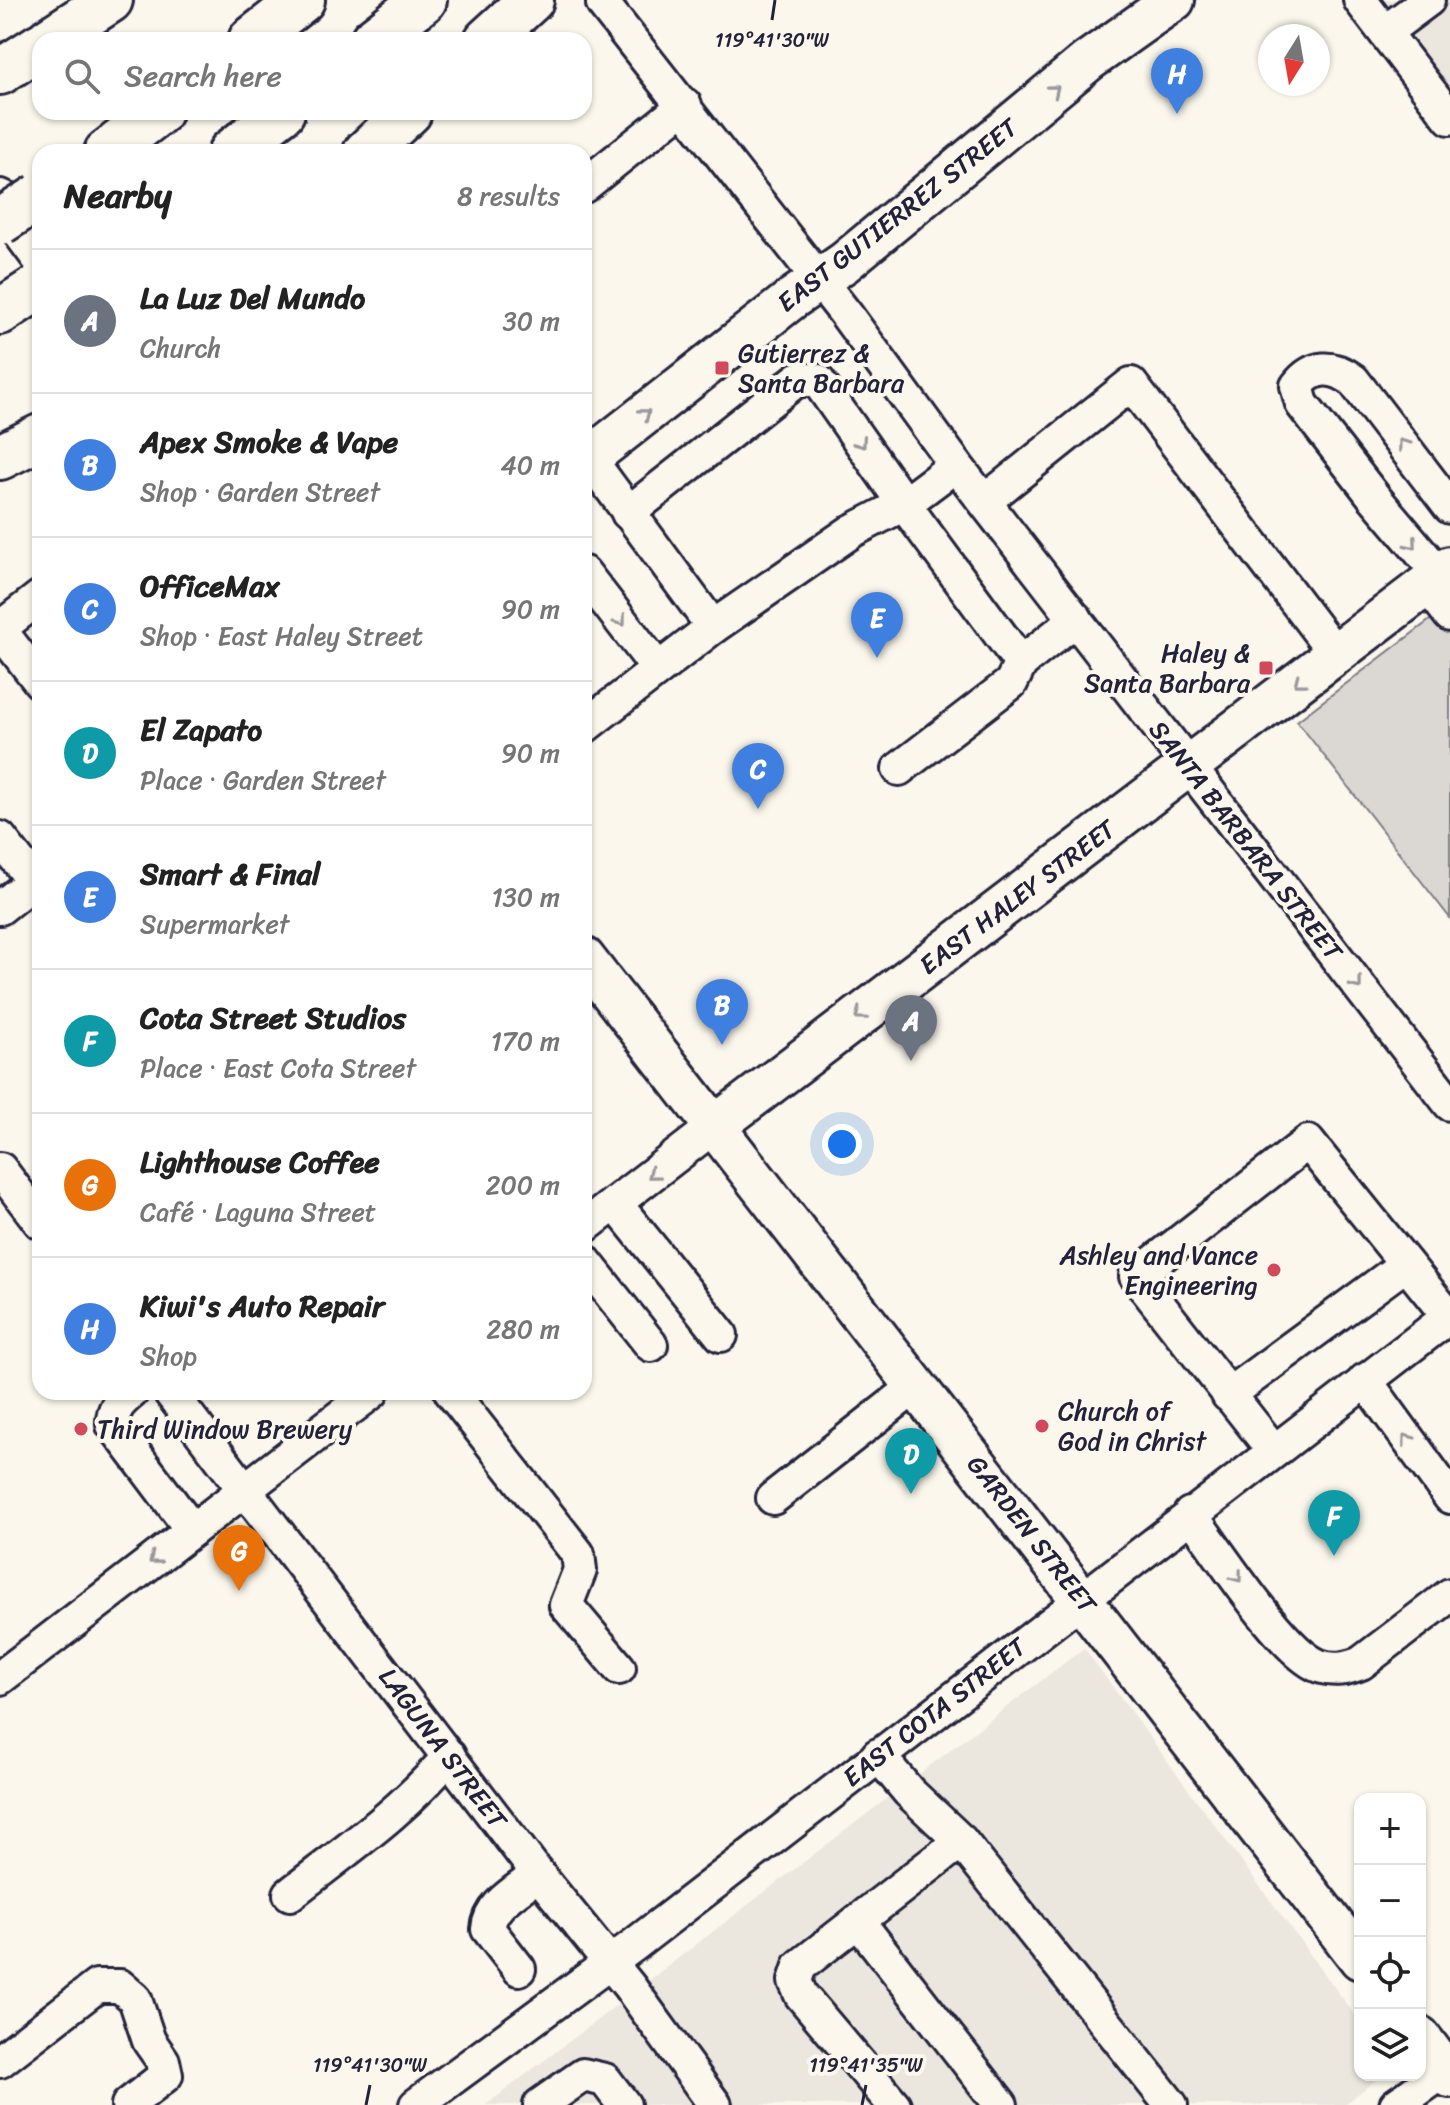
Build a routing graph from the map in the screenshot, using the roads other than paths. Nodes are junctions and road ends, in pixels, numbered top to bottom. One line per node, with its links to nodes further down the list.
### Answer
1 (110, 0): 9 (highway)
2 (302, 0): 10 (highway)
3 (424, 0): 11 (highway)
4 (531, 0): 12 (highway)
5 (1174, 0): 29 (main road, EAST GUTIERREZ STREET, one-way to 5)
6 (1360, 0): 13 (street)
7 (1428, 0): 13 (street)
8 (603, 4): 16 (street, SANTA BARBARA STREET)
9 (61, 32)
10 (261, 32)
11 (383, 32)
12 (496, 32)
13 (1385, 32): 17 (street)
14 (32, 51): 15 (highway)
15 (0, 72)
16 (685, 105): 24 (street); 29 (street, SANTA BARBARA STREET)
17 (1450, 118)
18 (149, 120): 21 (highway)
19 (272, 120): 22 (highway)
20 (400, 120): 23 (highway)
21 (118, 144)
22 (241, 144)
23 (375, 144)
24 (592, 180)
25 (0, 200): 28 (main road)
26 (32, 201): 27 (highway, bridge)
27 (0, 222)
28 (32, 243)
29 (820, 281): 33 (main road, EAST GUTIERREZ STREET, one-way to 29); 35 (street, SANTA BARBARA STREET)
30 (32, 291): 31 (highway)
31 (0, 312)
32 (32, 441): 34 (highway)
33 (592, 455)
34 (0, 457)
35 (956, 465): 37 (street, SANTA BARBARA STREET); 38 (street)
36 (592, 468): 40 (street)
37 (985, 501): 44 (street, SANTA BARBARA STREET); 47 (street)
38 (904, 504): 40 (street, one-way to 38); 45 (street); 48 (street)
39 (1450, 507): 42 (street, one-way to 42)
40 (628, 513): 45 (street)
41 (592, 583): 49 (street, one-way to 49)
42 (1442, 586): 47 (main road, EAST HALEY STREET)
43 (32, 603): 46 (street)
44 (1076, 619): 48 (street); 52 (street, SANTA BARBARA STREET)
45 (713, 627): 49 (street)
46 (0, 629): 50 (street)
47 (1335, 653): 52 (main road, EAST HALEY STREET, one-way to 52)
48 (1021, 663): 53 (street)
49 (658, 669): 51 (street)
50 (32, 671)
51 (592, 721)
52 (1191, 766): 59 (street, SANTA BARBARA STREET, one-way to 59); 60 (main road, EAST HALEY STREET, one-way to 60)
53 (899, 769)
54 (0, 838): 55 (street)
55 (32, 873)
56 (32, 882): 57 (street)
57 (0, 908)
58 (592, 968): 60 (main road, GARDEN STREET)
59 (1450, 1104)
60 (715, 1126): 62 (street, EAST HALEY STREET, one-way to 62); 71 (main road, GARDEN STREET)
61 (0, 1169): 63 (street)
62 (615, 1203): 64 (street, EAST HALEY STREET); 68 (street)
63 (32, 1211)
64 (592, 1221)
65 (1406, 1264): 67 (street); 72 (street); 72 (street)
66 (592, 1270): 69 (street)
67 (1450, 1316): 70 (street, EAST COTA STREET)
68 (721, 1335)
69 (651, 1345)
70 (1365, 1380): 77 (street, EAST COTA STREET); 79 (street, one-way to 70)
71 (916, 1386): 80 (street); 84 (main road, GARDEN STREET)
72 (1228, 1395): 77 (street)
73 (123, 1400): 82 (street)
74 (176, 1400): 78 (street, LAGUNA STREET)
75 (362, 1400): 78 (street)
76 (457, 1400): 85 (street)
77 (1273, 1450): 81 (street, EAST COTA STREET)
78 (245, 1489): 82 (street); 88 (street, LAGUNA STREET)
79 (1450, 1497)
80 (773, 1498)
81 (1190, 1514): 83 (street, one-way to 83); 84 (street, EAST COTA STREET)
82 (192, 1530): 86 (street, one-way to 86)
83 (1450, 1595)
84 (1082, 1600): 87 (street, EAST COTA STREET); 93 (main road, GARDEN STREET)
85 (619, 1668)
86 (0, 1678)
87 (878, 1755): 89 (street); 94 (street, EAST COTA STREET)
88 (449, 1756): 90 (street, LAGUNA STREET); 91 (street)
89 (961, 1841): 92 (street); 106 (street)
90 (538, 1874): 94 (street, LAGUNA STREET); 95 (street)
91 (290, 1894)
92 (858, 1921): 104 (street); 105 (street)
93 (1354, 1951)
94 (609, 1964): 100 (street, EAST COTA STREET); 103 (street, LAGUNA STREET)
95 (519, 1969)
96 (1426, 2044): 98 (main road)
97 (0, 2061): 99 (street)
98 (1448, 2071): 107 (street)
99 (128, 2105)
100 (416, 2105)
101 (540, 2105): 102 (street)
102 (624, 2105)
103 (715, 2105)
104 (894, 2105)
105 (1001, 2105)
106 (1171, 2105)
107 (1396, 2105)

